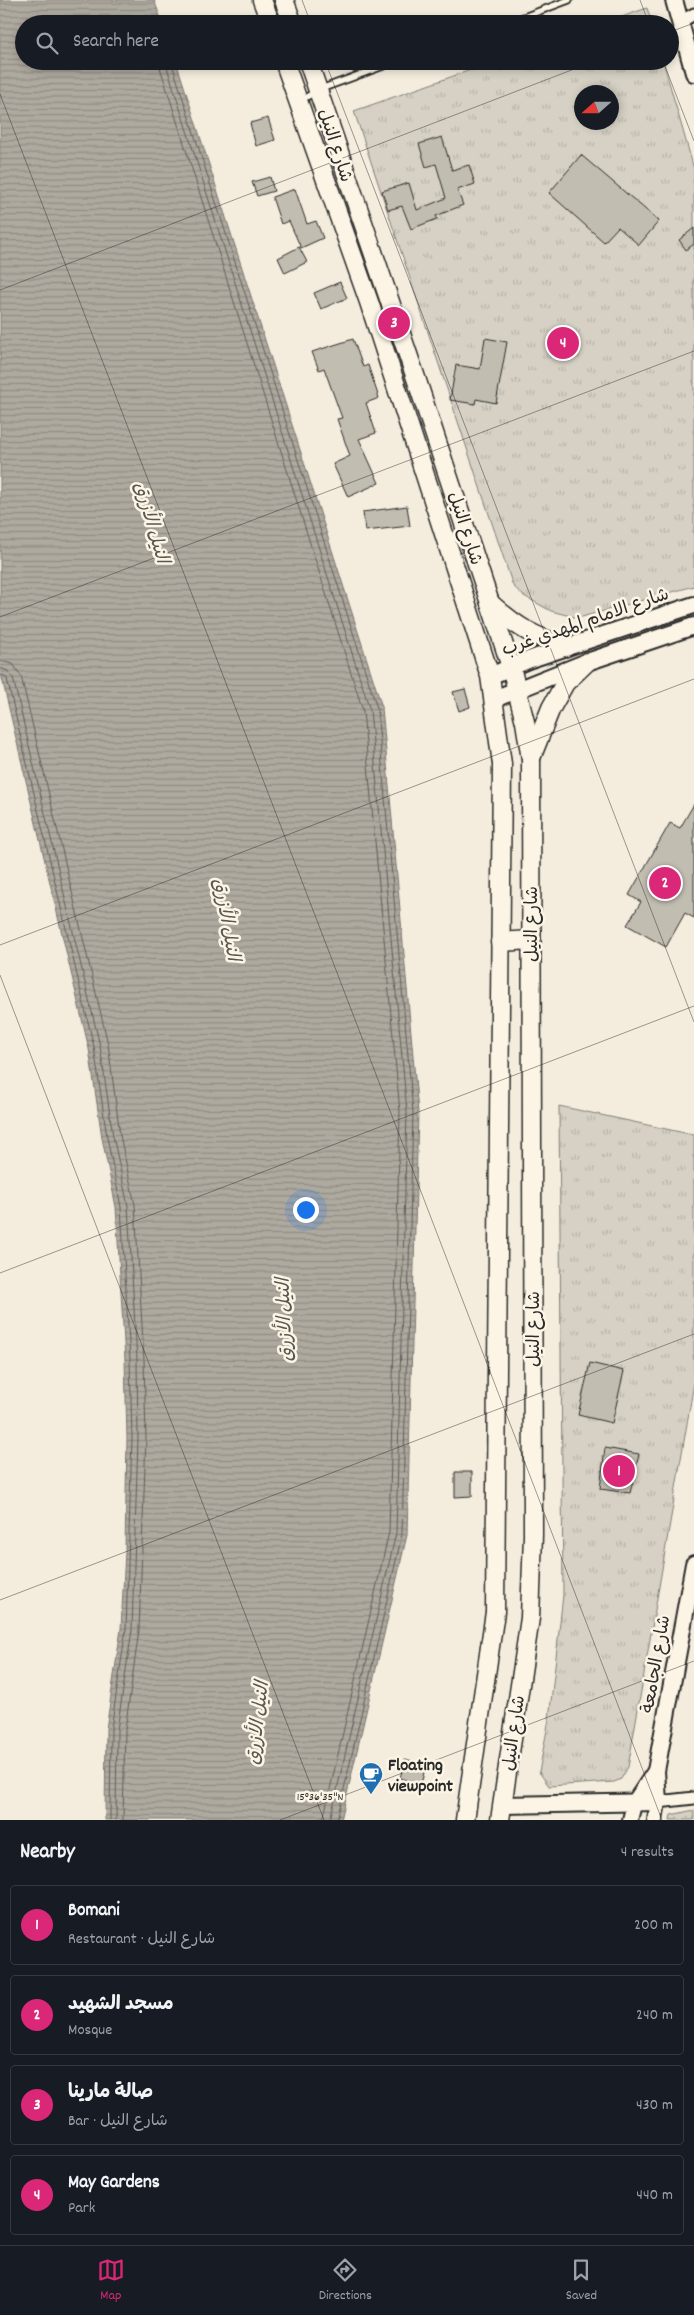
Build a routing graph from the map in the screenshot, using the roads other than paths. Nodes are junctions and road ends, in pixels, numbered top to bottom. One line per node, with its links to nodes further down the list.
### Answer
1 (262, 0): 5 (main road)
2 (284, 0): 6 (main road)
3 (569, 0): 7 (lane)
4 (674, 0): 8 (main road)
5 (268, 15)
6 (290, 15)
7 (528, 15)
8 (687, 18): 12 (main road)
9 (287, 70): 14 (main road, شارع النيل)
10 (311, 70): 13 (main road, شارع النيل)
11 (372, 70): 13 (lane)
12 (694, 73)
13 (318, 90): 14 (lane); 15 (main road, شارع النيل)
14 (299, 102): 16 (main road, شارع النيل)
15 (458, 504): 16 (main road); 17 (main road, شارع النيل)
16 (438, 513): 23 (main road, شارع النيل)
17 (490, 603): 20 (main road); 22 (main road, شارع النيل)
18 (694, 606): 20 (main road, شارع الامام المهدي غرب)
19 (694, 626): 21 (main road)
20 (566, 647): 22 (main road, شارع الامام المهدي غرب)
21 (587, 662): 24 (main road); 26 (main road)
22 (511, 667): 23 (main road, شارع الامام المهدي غرب); 24 (main road, شارع النيل)
23 (490, 676): 25 (main road, شارع النيل)
24 (517, 689): 25 (main road); 26 (main road, شارع النيل)
25 (494, 699): 28 (main road, شارع النيل)
26 (531, 759): 27 (main road, شارع النيل)
27 (531, 940): 28 (main road); 34 (main road, شارع النيل)
28 (500, 942): 35 (main road, شارع النيل)
29 (694, 1564): 30 (main road, شارع الجامعة)
30 (656, 1771): 32 (main road, شارع الجامعة); 33 (main road, شارع الجامعة)
31 (694, 1798): 32 (street)
32 (658, 1802): 33 (main road); 37 (street)
33 (634, 1804): 34 (main road); 36 (street)
34 (501, 1812)
35 (465, 1820)
36 (630, 1820)
37 (655, 1820)

